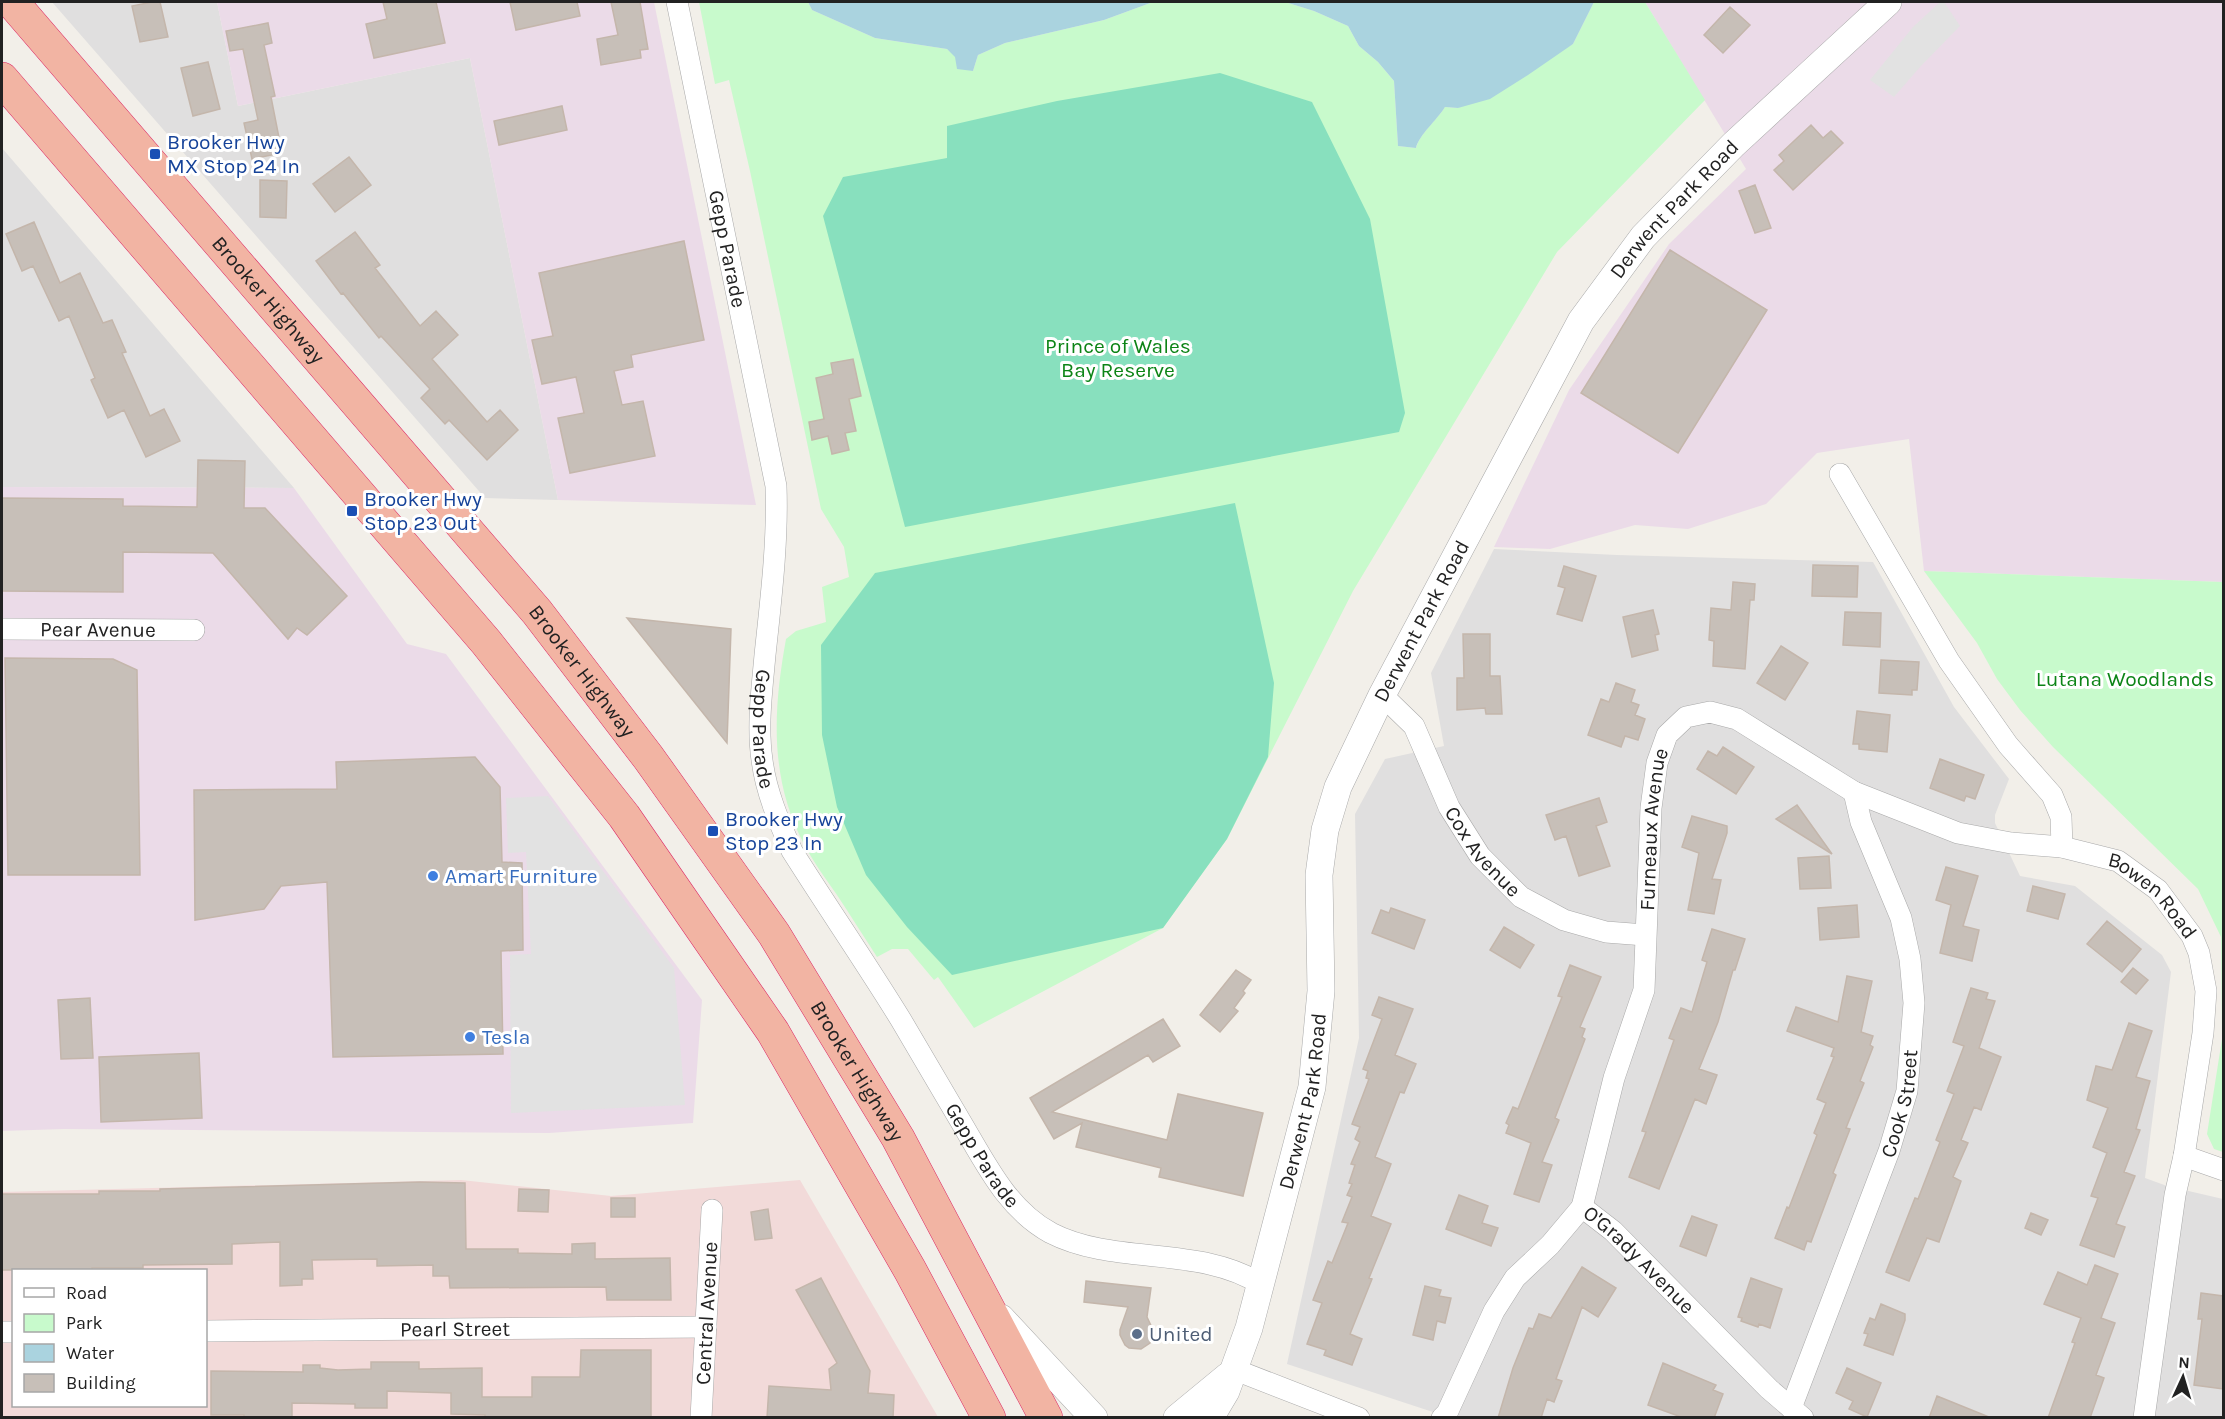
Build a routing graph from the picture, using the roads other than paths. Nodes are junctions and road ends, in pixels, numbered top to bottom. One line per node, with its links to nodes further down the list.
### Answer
1 (12, 2): 5 (highway, Brooker Highway)
2 (677, 2): 18 (street, Gepp Parade)
3 (1888, 2): 10 (street, Derwent Park Road)
4 (2, 9): 5 (highway)
5 (64, 65): 19 (highway, Brooker Highway)
6 (9, 89): 25 (highway)
7 (1840, 474): 12 (street)
8 (2, 629): 9 (street, Pear Avenue)
9 (194, 630)
10 (1382, 695): 13 (street, Cox Avenue); 18 (street, Derwent Park Road)
11 (1854, 792): 12 (street, Furneaux Avenue); 13 (street, Furneaux Avenue); 23 (street, Cook Street)
12 (2062, 848): 14 (street, Bowen Road)
13 (1645, 935): 16 (street, Furneaux Avenue)
14 (2184, 1156): 15 (street); 33 (street, Bowen Road)
15 (2223, 1170)
16 (1582, 1207): 23 (street, O'Grady Avenue); 32 (street, O'Grady Avenue)
17 (711, 1210): 20 (street, Central Avenue)
18 (1262, 1285): 22 (street, Derwent Park Road)
19 (982, 1297): 26 (highway, Brooker Highway); 27 (street)
20 (706, 1327): 21 (street, Pearl Street); 24 (street, Central Avenue)
21 (207, 1331)
22 (1230, 1378): 28 (street, Derwent Park Road); 29 (street, Derwent Park Road); 30 (street); 31 (street)
23 (1797, 1413)
24 (700, 1418)
25 (989, 1418)
26 (1046, 1418)
27 (1094, 1418)
28 (1177, 1418)
29 (1210, 1418)
30 (1219, 1418)
31 (1359, 1418)
32 (1442, 1418)
33 (2144, 1418)

